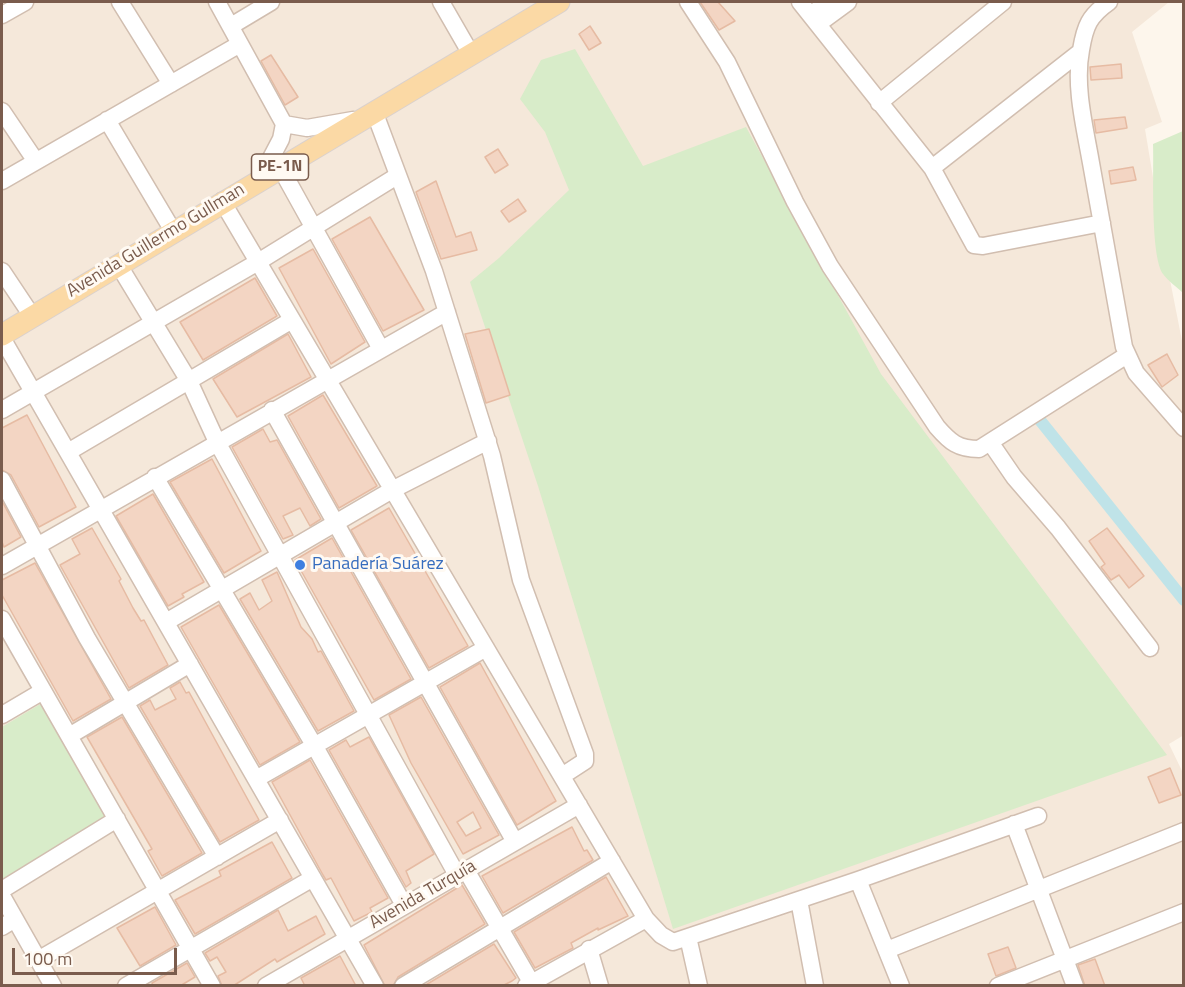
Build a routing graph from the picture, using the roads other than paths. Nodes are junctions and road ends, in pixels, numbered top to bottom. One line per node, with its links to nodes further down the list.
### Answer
1 (25, 2): 13 (street)
2 (120, 2): 19 (street)
3 (217, 2): 15 (street)
4 (271, 2): 15 (street)
5 (441, 2): 18 (street)
6 (559, 2): 18 (main road, Avenida Guillermo Gullman / PE-1N)
7 (688, 2): 53 (street)
8 (800, 2): 14 (street)
9 (827, 2): 14 (street)
10 (848, 2): 14 (street)
11 (1003, 2): 20 (street)
12 (1098, 4): 17 (street)
13 (2, 15)
14 (814, 19): 20 (street)
15 (231, 26): 16 (street)
16 (240, 44): 19 (street); 24 (street)
17 (1080, 52): 27 (street); 32 (street)
18 (471, 54): 22 (main road, Avenida Guillermo Gullman / PE-1N)
19 (171, 84): 23 (street)
20 (879, 103): 27 (street)
21 (2, 111): 25 (street)
22 (369, 115): 24 (street); 26 (main road, Avenida Guillermo Gullman / PE-1N); 28 (street)
23 (107, 120): 25 (street); 34 (street)
24 (284, 124): 29 (street)
25 (35, 160): 30 (street)
26 (280, 167): 29 (main road, Avenida Guillermo Gullman / PE-1N); 33 (street)
27 (932, 168): 32 (street)
28 (397, 176): 33 (street); 38 (street)
29 (260, 178): 31 (main road, Avenida Guillermo Gullman / PE-1N)
30 (2, 181)
31 (222, 201): 34 (main road, Avenida Guillermo Gullman / PE-1N); 35 (street)
32 (1102, 224): 44 (street)
33 (314, 228): 35 (street); 43 (street)
34 (173, 231): 36 (main road, Avenida Guillermo Gullman / PE-1N)
35 (258, 262): 40 (street); 41 (street)
36 (118, 264): 39 (main road, Avenida Guillermo Gullman / PE-1N); 41 (street)
37 (2, 271): 39 (street)
38 (447, 312): 43 (street); 51 (street)
39 (32, 316): 42 (main road, Avenida Guillermo Gullman / PE-1N)
40 (292, 320): 45 (street); 46 (street)
41 (154, 322): 46 (street); 47 (street)
42 (2, 337): 47 (street)
43 (381, 349): 45 (street)
44 (1127, 355): 50 (street); 53 (street)
45 (327, 379): 49 (street); 57 (street)
46 (189, 381): 52 (street); 54 (street)
47 (34, 393): 48 (street); 54 (street)
48 (2, 410)
49 (272, 410): 52 (street); 59 (street)
50 (1184, 429)
51 (488, 441): 57 (street); 77 (street)
52 (217, 442): 55 (street); 61 (street)
53 (990, 442): 68 (street)
54 (68, 452): 58 (street)
55 (155, 477): 58 (street); 63 (street)
56 (2, 480): 60 (street)
57 (392, 490): 59 (street); 67 (street)
58 (100, 509): 60 (street); 65 (street)
59 (334, 524): 61 (street); 70 (street)
60 (38, 544): 62 (street); 72 (street)
61 (280, 555): 63 (street); 73 (street)
62 (2, 566)
63 (222, 590): 65 (street); 76 (street)
64 (2, 619): 66 (street)
65 (166, 622): 69 (street)
66 (6, 638): 71 (street)
67 (486, 648): 70 (street); 77 (street)
68 (1150, 648)
69 (190, 664): 72 (street); 78 (street)
70 (427, 681): 73 (street); 85 (street)
71 (44, 691): 74 (street); 75 (street)
72 (125, 702): 75 (street); 86 (street)
73 (368, 714): 76 (street); 88 (street)
74 (2, 716)
75 (69, 736): 81 (street)
76 (314, 745): 78 (street); 96 (street)
77 (562, 776): 79 (street)
78 (256, 779): 82 (street)
79 (579, 805): 85 (street, Avenida Turquía); 87 (street)
80 (1038, 816): 83 (street)
81 (117, 819): 91 (street); 93 (street)
82 (280, 820): 86 (street); 89 (street)
83 (1014, 824): 90 (street); 92 (street)
84 (1184, 831): 92 (street)
85 (515, 842): 88 (street, Avenida Turquía)
86 (217, 857): 93 (street)
87 (612, 861): 98 (street); 100 (street)
88 (461, 873): 96 (street, Avenida Turquía); 100 (street)
89 (313, 878): 102 (street); 105 (street)
90 (858, 880): 95 (street); 104 (street)
91 (2, 890)
92 (1039, 890): 104 (street); 106 (street)
93 (159, 891): 105 (street); 107 (street)
94 (2, 896): 99 (street)
95 (799, 900): 101 (street); 118 (street)
96 (404, 905): 102 (street, Avenida Turquía)
97 (1184, 912): 106 (street)
98 (646, 919): 101 (street); 103 (street)
99 (8, 923): 107 (street)
100 (501, 927): 109 (street); 115 (street)
101 (688, 937): 117 (street)
102 (348, 939): 108 (street, Avenida Turquía); 114 (street)
103 (589, 949): 109 (street); 116 (street)
104 (887, 950): 119 (street)
105 (189, 951): 111 (street); 112 (street)
106 (1065, 959): 120 (street); 121 (street)
107 (38, 960): 110 (street)
108 (290, 980): 113 (street, Avenida Turquía)
109 (528, 984)
110 (53, 986)
111 (126, 986)
112 (212, 986)
113 (266, 986)
114 (375, 986)
115 (403, 986)
116 (600, 986)
117 (699, 986)
118 (815, 986)
119 (901, 986)
120 (998, 986)
121 (1075, 986)

